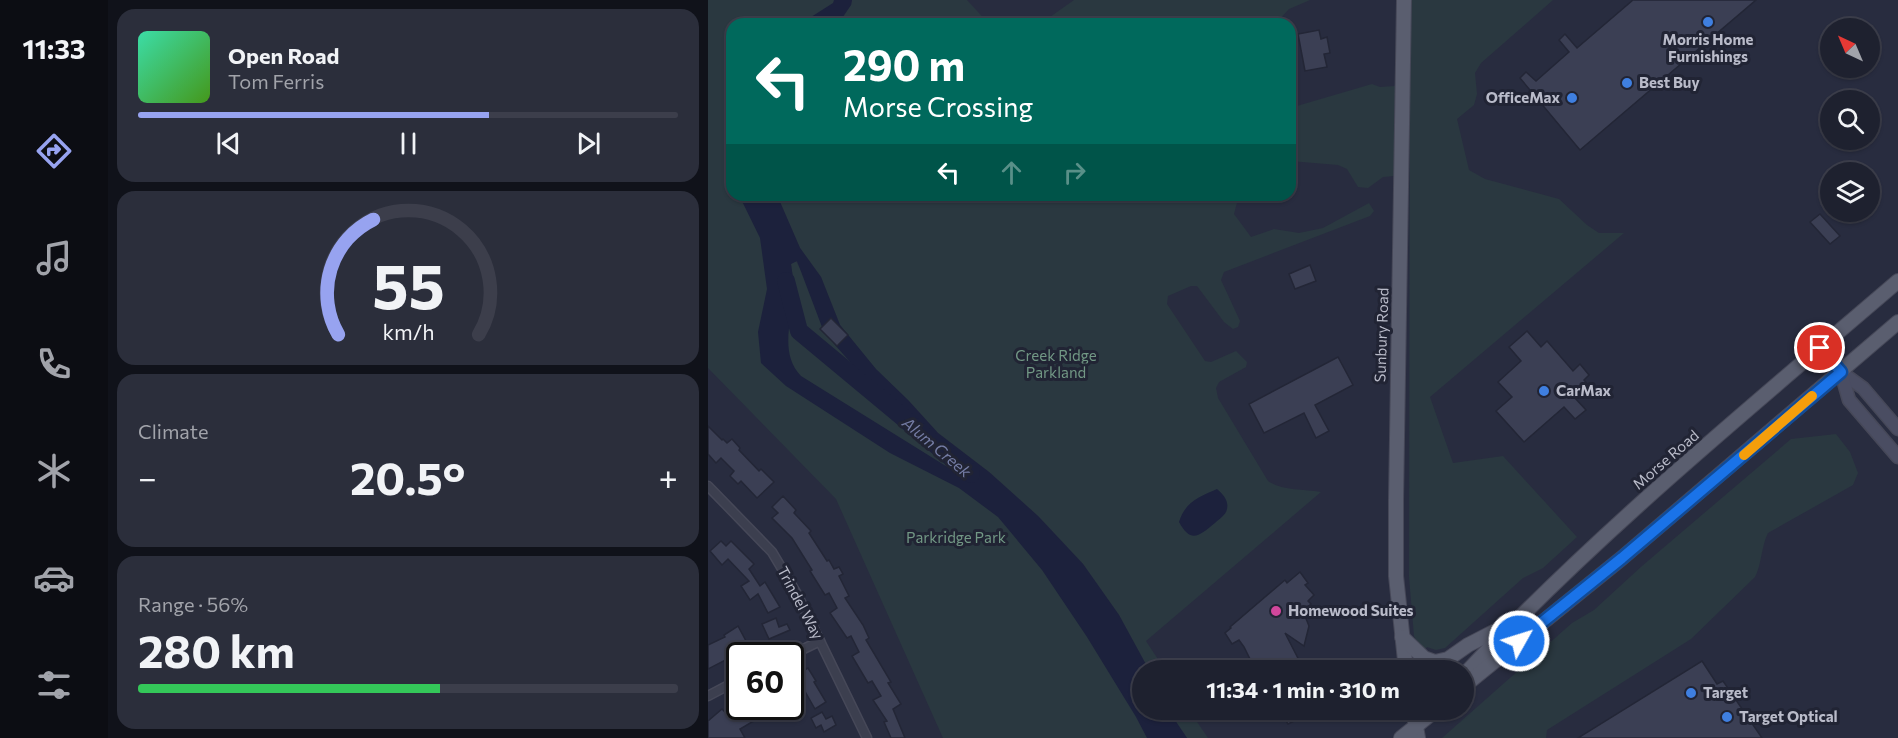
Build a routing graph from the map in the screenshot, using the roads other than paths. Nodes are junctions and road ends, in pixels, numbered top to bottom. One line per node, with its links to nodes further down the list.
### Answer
1 (1404, 0): 10 (main road, Sunbury Road)
2 (1898, 281): 4 (main road, Morse Road)
3 (1898, 322): 5 (main road)
4 (1820, 348): 5 (main road); 9 (main road, Morse Road)
5 (1841, 372): 6 (main road); 7 (main road); 15 (main road)
6 (1898, 429)
7 (1898, 457)
8 (708, 486): 11 (street, Trindel Way)
9 (1515, 621): 10 (main road); 14 (main road, Morse Road)
10 (1402, 637): 13 (main road, Sunbury Road)
11 (820, 641): 12 (street); 19 (street, Trindel Way)
12 (804, 649)
13 (1405, 660)
14 (1474, 664)
15 (1474, 678)
16 (726, 686): 17 (street)
17 (708, 696)
18 (1417, 732): 20 (main road)
19 (867, 738)
20 (1401, 738)

